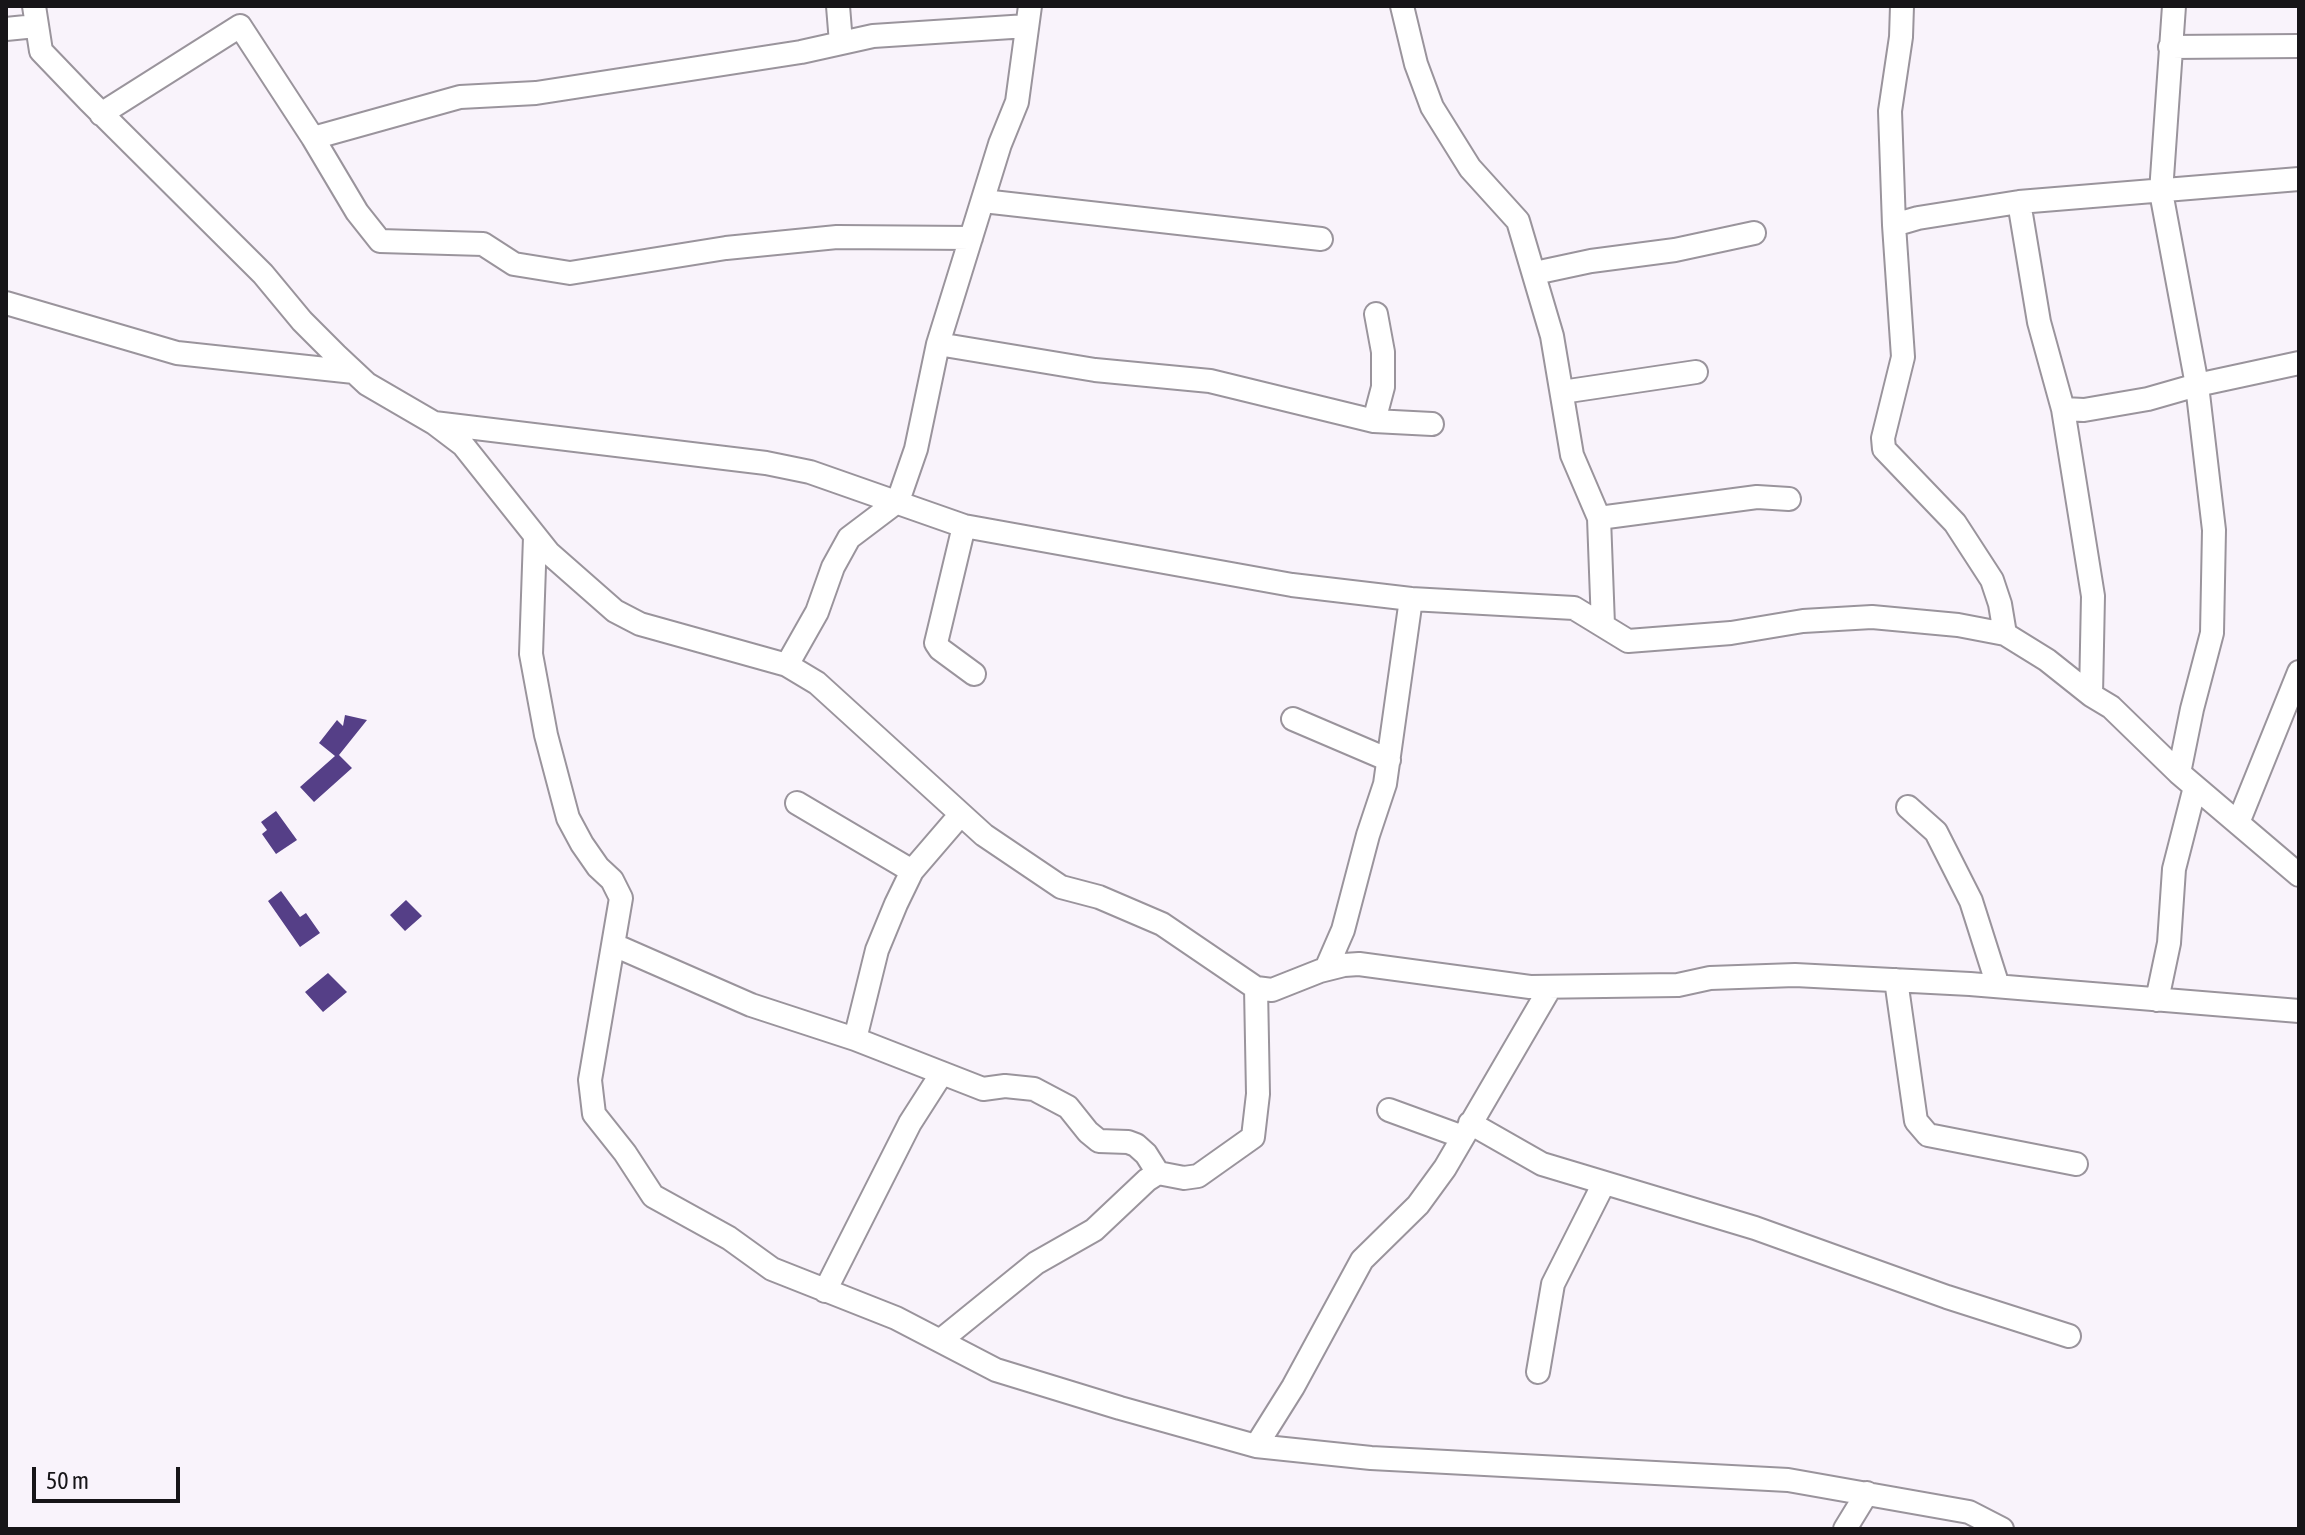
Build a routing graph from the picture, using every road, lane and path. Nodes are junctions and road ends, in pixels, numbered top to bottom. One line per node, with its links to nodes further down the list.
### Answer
1 (838, 6): 8 (street)
2 (1402, 6): 21 (street)
3 (1902, 6): 17 (street)
4 (2174, 6): 10 (street)
5 (35, 16): 7 (street); 11 (street)
6 (1029, 16): 8 (street); 15 (street)
7 (6, 29)
8 (841, 43): 12 (street)
9 (2299, 46): 10 (street)
10 (2170, 47): 14 (street)
11 (101, 114): 12 (street); 26 (street)
12 (313, 138): 19 (street)
13 (2299, 179): 14 (street)
14 (2161, 192): 16 (street); 28 (street)
15 (983, 201): 19 (street); 20 (street)
16 (2019, 202): 17 (street); 30 (street)
17 (1894, 225): 41 (street)
18 (1754, 233): 21 (street)
19 (971, 238): 24 (street)
20 (1321, 239)
21 (1535, 273): 29 (street)
22 (6, 303): 26 (street)
23 (1376, 314): 31 (street)
24 (938, 344): 31 (street); 35 (street)
25 (2299, 363): 28 (street)
26 (354, 372): 32 (street)
27 (1696, 372): 29 (street)
28 (2197, 385): 30 (street); 48 (street)
29 (1562, 392): 36 (street)
30 (2063, 409): 45 (street)
31 (1374, 421): 33 (street)
32 (434, 423): 35 (street); 38 (street)
33 (1432, 424)
34 (1789, 499): 36 (street)
35 (898, 501): 37 (street); 42 (street)
36 (1599, 518): 40 (street)
37 (964, 526): 39 (street); 44 (street)
38 (535, 537): 42 (street); 55 (street)
39 (1411, 599): 40 (street); 47 (street)
40 (1603, 625): 41 (street)
41 (2005, 634): 45 (street)
42 (787, 665): 51 (street)
43 (2299, 672): 52 (street)
44 (974, 674)
45 (2091, 695): 48 (street)
46 (1293, 719): 47 (street)
47 (1389, 760): 56 (street)
48 (2187, 780): 52 (street); 61 (street)
49 (797, 803): 53 (street)
50 (1908, 807): 58 (street)
51 (961, 814): 53 (street); 59 (street)
52 (2238, 823): 54 (street)
53 (912, 871): 63 (street)
54 (2299, 875)
55 (614, 945): 63 (street); 70 (street)
56 (1326, 969): 59 (street); 60 (street)
57 (1896, 980): 58 (street); 60 (street); 67 (street)
58 (1998, 986): 61 (street)
59 (1256, 988): 68 (street)
60 (1550, 988): 66 (street)
61 (2157, 1000): 62 (street)
62 (2299, 1011)
63 (855, 1039): 64 (street)
64 (942, 1073): 68 (street); 70 (street)
65 (1389, 1110): 66 (street)
66 (1467, 1130): 69 (street); 74 (street)
67 (2076, 1164)
68 (1158, 1173): 72 (street)
69 (1604, 1183): 71 (street); 73 (street)
70 (825, 1291): 72 (street)
71 (2069, 1336)
72 (941, 1340): 74 (street)
73 (1538, 1372)
74 (1256, 1446): 75 (street)
75 (1867, 1493): 76 (street); 77 (street)
76 (1845, 1529)
77 (2002, 1529)

